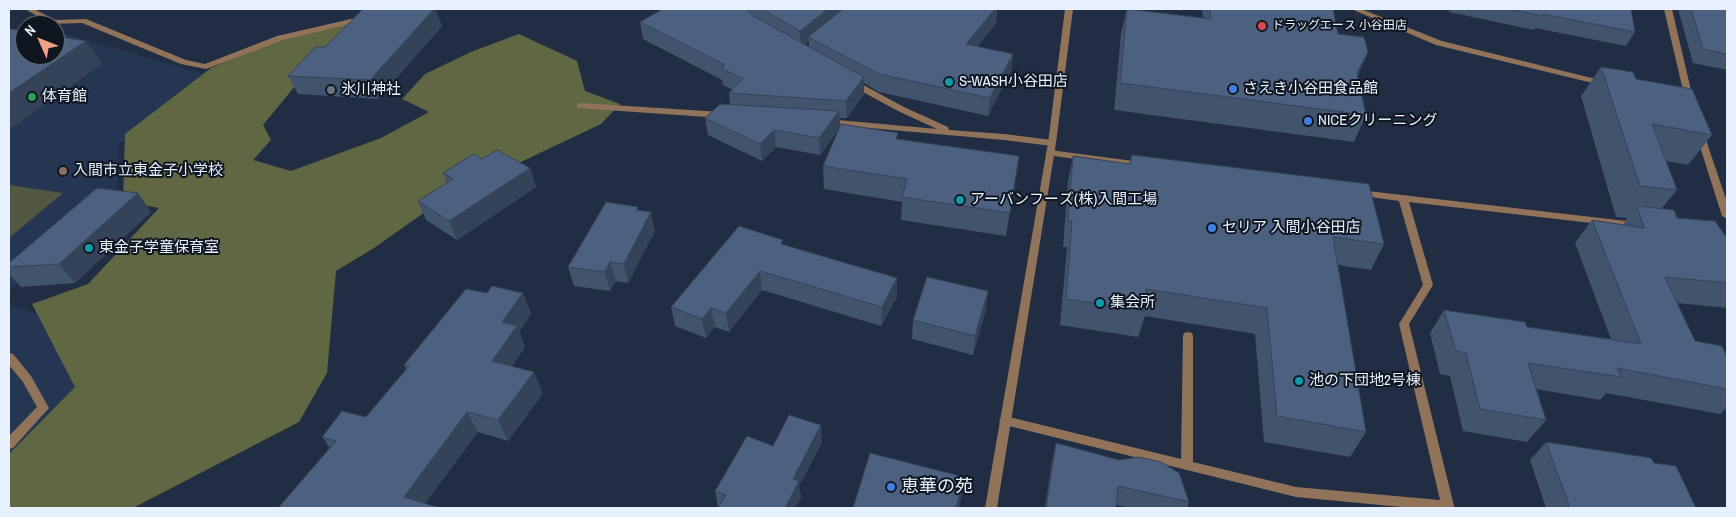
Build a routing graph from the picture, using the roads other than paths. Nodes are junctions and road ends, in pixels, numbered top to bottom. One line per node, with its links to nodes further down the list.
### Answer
1 (1069, 9): 14 (street)
2 (1355, 9): 7 (street)
3 (1668, 9): 8 (street)
4 (371, 17): 5 (street)
5 (65, 22)
6 (847, 80): 13 (street)
7 (1613, 86)
8 (1680, 102)
9 (580, 106): 10 (street)
10 (736, 116)
11 (814, 121): 13 (street)
12 (1696, 123): 18 (street)
13 (953, 132): 14 (street)
14 (1051, 148): 15 (street); 22 (street)
15 (1148, 166)
16 (1344, 191): 17 (street)
17 (1403, 199): 19 (street); 24 (street)
18 (1727, 216)
19 (1649, 227)
20 (1188, 336): 24 (street)
21 (9, 357): 23 (street)
22 (1005, 421): 24 (street); 25 (street)
23 (9, 444)
24 (1187, 465)
25 (991, 508)

